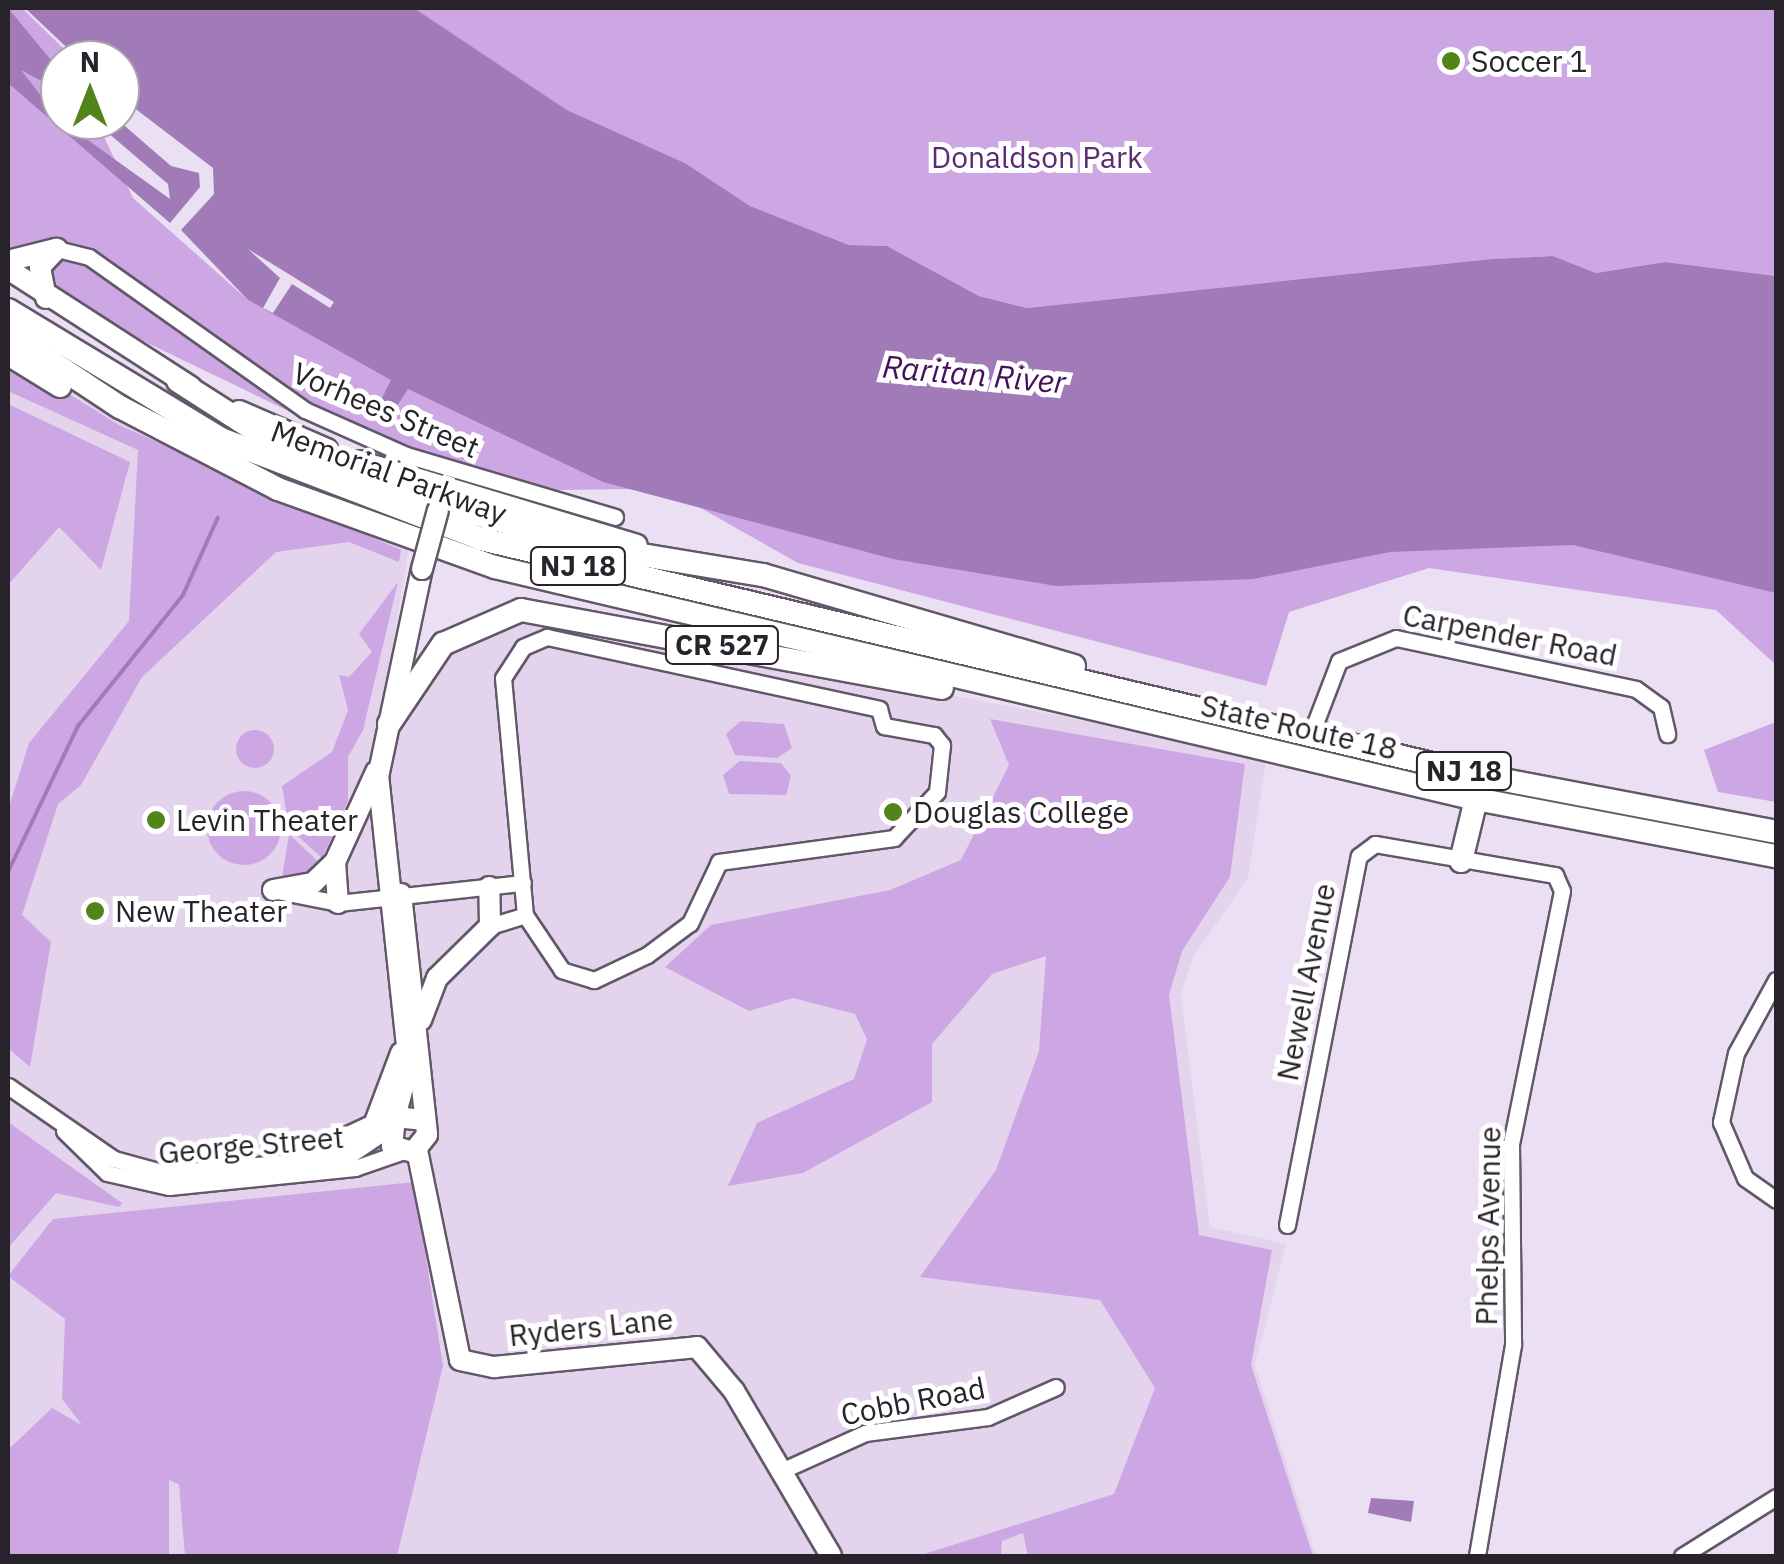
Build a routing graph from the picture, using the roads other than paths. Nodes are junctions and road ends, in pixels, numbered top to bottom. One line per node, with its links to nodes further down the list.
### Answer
1 (57, 249): 2 (main road); 4 (main road); 11 (street, Vorhees Street)
2 (8, 261)
3 (8, 269): 4 (main road)
4 (46, 298): 8 (main road)
5 (8, 310): 13 (highway, Memorial Parkway / NJ 18)
6 (8, 333): 9 (highway, Memorial Parkway / NJ 18)
7 (8, 354): 9 (highway)
8 (178, 380): 10 (highway); 12 (main road)
9 (278, 489): 14 (highway, Memorial Parkway / NJ 18)
10 (439, 507): 12 (highway, CR 527); 15 (main road, bridge)
11 (615, 517)
12 (711, 562): 13 (highway, CR 527)
13 (1191, 704): 16 (highway, State Route 18 / NJ 18)
14 (1102, 711): 15 (highway, CR 527); 19 (highway, State Route 18 / NJ 18)
15 (389, 724): 18 (main road)
16 (1312, 734): 17 (street, Carpender Road); 20 (highway, State Route 18 / NJ 18)
17 (1667, 734)
18 (382, 761): 24 (main road); 29 (main road)
19 (1476, 800): 21 (highway, State Route 18 / NJ 18); 23 (highway)
20 (1776, 832)
21 (1731, 848): 22 (highway, State Route 18 / NJ 18); 25 (highway)
22 (1776, 856)
23 (1460, 861): 42 (street, Newell Avenue); 47 (street, Phelps Avenue)
24 (335, 862): 28 (main road); 30 (main road)
25 (1776, 872)
26 (523, 883): 27 (street); 31 (street); 31 (street)
27 (489, 888): 29 (street); 32 (main road)
28 (268, 889): 30 (street)
29 (395, 900): 30 (street); 34 (main road)
30 (338, 904)
31 (525, 915): 32 (street)
32 (490, 926): 34 (main road)
33 (1776, 980): 41 (street)
34 (411, 1039): 36 (main road); 37 (main road); 40 (main road)
35 (8, 1086): 38 (street, George Street)
36 (423, 1120): 37 (main road); 39 (main road)
37 (391, 1124): 39 (main road); 40 (street, George Street)
38 (64, 1131): 39 (street, George Street); 40 (street, George Street)
39 (409, 1151): 44 (main road, Ryders Lane)
40 (302, 1159)
41 (1776, 1200)
42 (1287, 1225)
43 (1056, 1387): 44 (street, Cobb Road)
44 (781, 1471): 46 (main road, Ryders Lane)
45 (1774, 1505): 48 (street)
46 (831, 1556)
47 (1477, 1556)
48 (1682, 1556)

